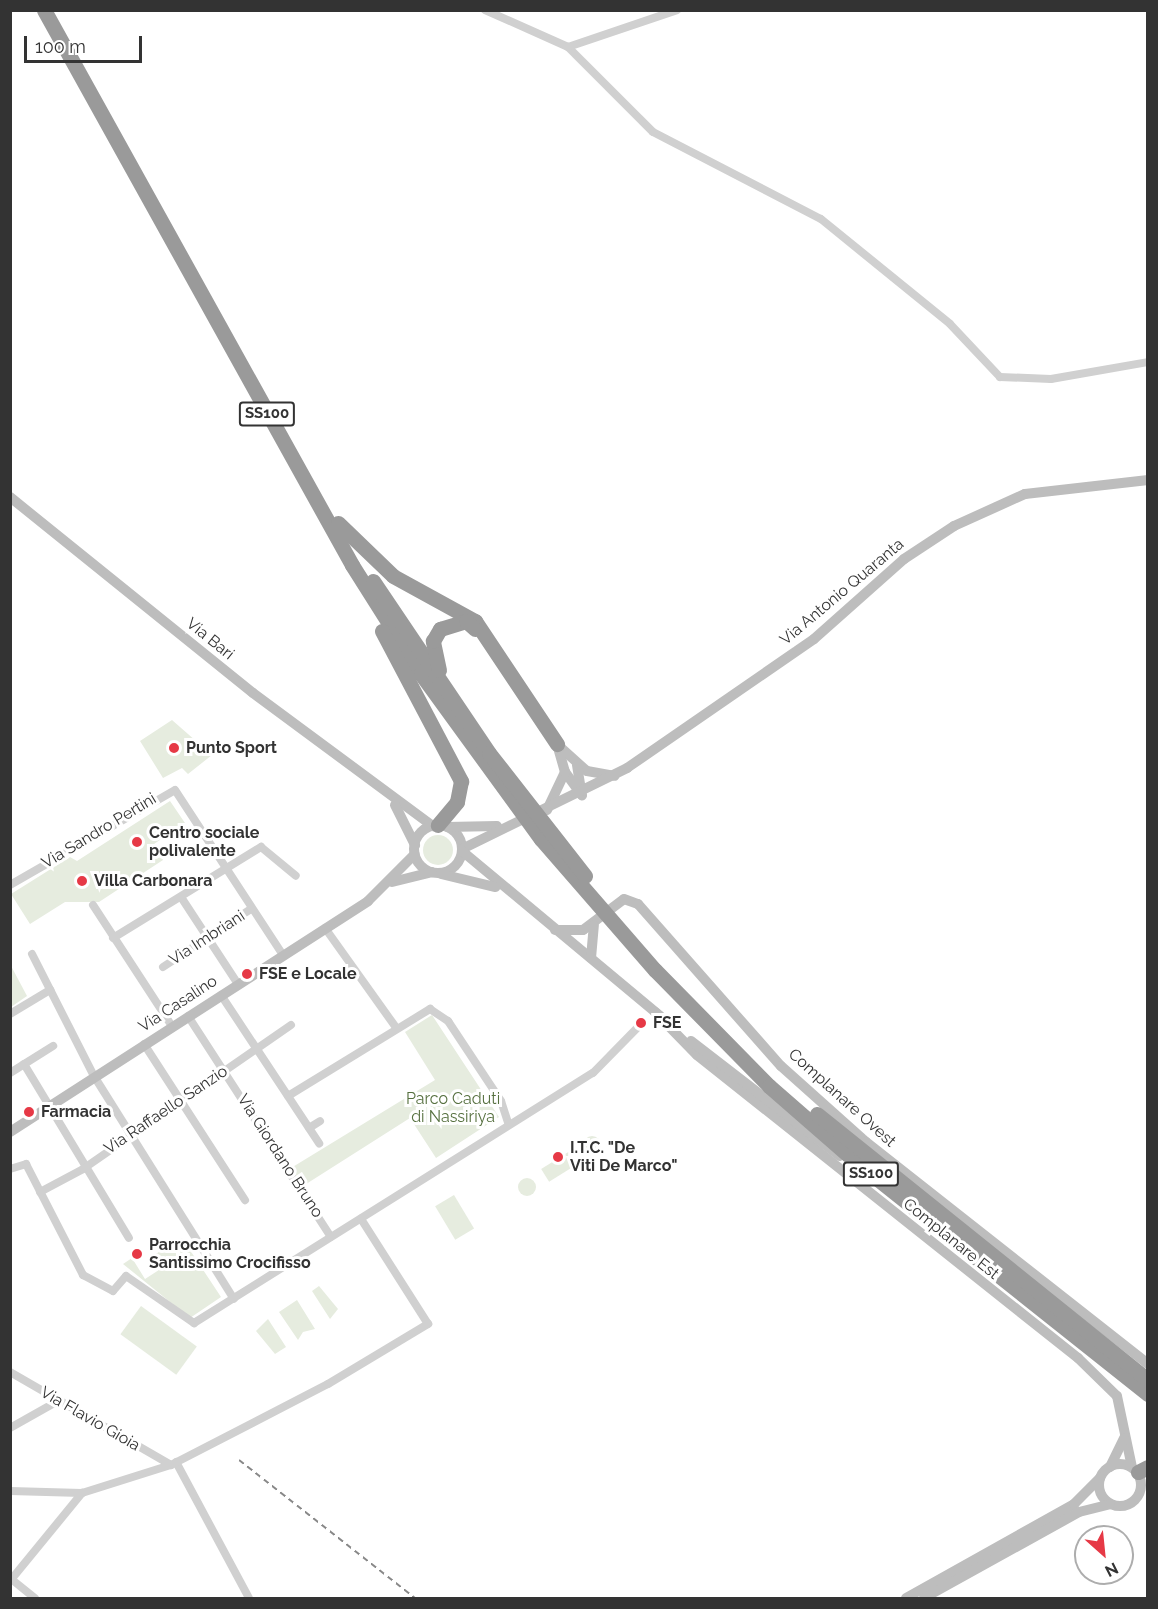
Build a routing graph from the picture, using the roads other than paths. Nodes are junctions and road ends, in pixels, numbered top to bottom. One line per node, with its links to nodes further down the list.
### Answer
1 (44, 10): 7 (highway, SS100)
2 (54, 10): 10 (highway, SS100)
3 (485, 10): 5 (street)
4 (677, 10): 5 (street)
5 (568, 47): 6 (street)
6 (1148, 362)
7 (294, 463): 18 (highway, SS100); 21 (highway, SS100)
8 (1148, 480): 16 (main road, Via Antonio Quaranta)
9 (10, 496): 19 (main road, Via Bari)
10 (338, 523): 11 (highway, SS100); 12 (highway, SS100)
11 (491, 644): 12 (highway, SS100); 13 (highway, SS100)
12 (474, 729): 18 (highway, SS100)
13 (557, 744): 14 (main road); 15 (main road)
14 (576, 765): 16 (main road); 17 (main road)
15 (565, 772): 17 (main road); 20 (main road)
16 (615, 776): 17 (main road, Via Antonio Quaranta)
17 (582, 795): 20 (main road, Via Antonio Quaranta)
18 (518, 799): 35 (highway, SS100)
19 (394, 802): 21 (main road, Via Bari); 23 (main road)
20 (546, 812): 22 (main road, Via Antonio Quaranta)
21 (439, 826): 22 (main road); 23 (main road, Via Casalino); 24 (main road)
22 (503, 826): 24 (main road)
23 (415, 850): 26 (main road); 28 (main road, Via Casalino)
24 (462, 850): 26 (main road); 30 (main road)
25 (225, 868): 27 (street); 29 (street, Via Sandro Pertini); 31 (street); 33 (street, Via Sandro Pertini)
26 (435, 873): 28 (main road, Via Casalino); 30 (main road)
27 (296, 876)
28 (392, 882): 36 (main road, Via Casalino)
29 (10, 885)
30 (504, 890): 37 (main road)
31 (181, 897): 38 (street); 39 (street)
32 (93, 905): 38 (street)
33 (251, 909): 39 (street, Via Imbriani); 41 (street, Via Sandro Pertini)
34 (594, 925): 37 (main road); 42 (main road); 79 (main road, Complanare Ovest)
35 (622, 926): 72 (highway, SS100); 81 (highway, SS100)
36 (325, 928): 41 (main road, Via Casalino); 52 (street)
37 (555, 930): 42 (main road)
38 (113, 938): 51 (street)
39 (207, 938): 43 (street, Via Imbriani); 44 (street)
40 (32, 954): 45 (street)
41 (283, 955): 44 (main road, Via Casalino)
42 (591, 958): 47 (main road)
43 (163, 967)
44 (238, 984): 46 (main road, Via Casalino)
45 (50, 990): 48 (street); 60 (street)
46 (221, 995): 49 (main road, Via Casalino); 56 (street)
47 (655, 1012): 72 (main road); 85 (main road, Complanare Est)
48 (10, 1014)
49 (188, 1016): 51 (main road, Via Casalino); 58 (street, Via Giordano Bruno)
50 (291, 1025): 56 (street, Via Raffaello Sanzio)
51 (172, 1026): 54 (main road, Via Casalino)
52 (395, 1026): 61 (street); 65 (street)
53 (639, 1026): 65 (street)
54 (144, 1044): 60 (main road, Via Casalino); 62 (street)
55 (53, 1046): 57 (street)
56 (256, 1048): 58 (street, Via Raffaello Sanzio); 61 (street)
57 (24, 1064): 59 (street); 63 (street)
58 (224, 1070): 62 (street, Via Raffaello Sanzio); 76 (street, Via Giordano Bruno)
59 (10, 1073)
60 (94, 1076): 63 (main road, Via Casalino); 68 (street)
61 (288, 1096): 66 (street)
62 (180, 1099): 68 (street, Via Raffaello Sanzio); 74 (street)
63 (48, 1108): 67 (main road, Via Casalino); 71 (street)
64 (320, 1121): 66 (street)
65 (508, 1123): 75 (street)
66 (309, 1128): 69 (street)
67 (10, 1132)
68 (130, 1132): 71 (street, Via Raffaello Sanzio); 78 (street)
69 (319, 1143)
70 (10, 1169): 73 (street)
71 (83, 1169): 73 (street, Via Raffaello Sanzio); 77 (street)
72 (867, 1171): 82 (highway, SS100)
73 (40, 1192): 78 (street)
74 (245, 1200)
75 (361, 1219): 76 (street); 86 (street)
76 (332, 1237): 78 (street)
77 (129, 1238)
78 (234, 1299)
79 (1148, 1364)
80 (10, 1372): 83 (street, Via Flavio Gioia)
81 (1148, 1380)
82 (1148, 1394)
83 (56, 1402): 84 (street); 86 (street, Via Flavio Gioia)
84 (10, 1428)
85 (1125, 1431): 87 (main road); 88 (main road, Complanare Est)
86 (173, 1464): 91 (street); 97 (street)
87 (1110, 1467): 88 (main road); 89 (main road)
88 (1141, 1474): 93 (main road)
89 (1100, 1478): 94 (main road); 98 (main road)
90 (10, 1491): 91 (street)
91 (82, 1493): 95 (street)
92 (1148, 1499): 93 (main road)
93 (1132, 1503): 94 (main road)
94 (1110, 1504): 99 (main road)
95 (11, 1580): 96 (street)
96 (35, 1599)
97 (249, 1599)
98 (906, 1599)
99 (924, 1599)

